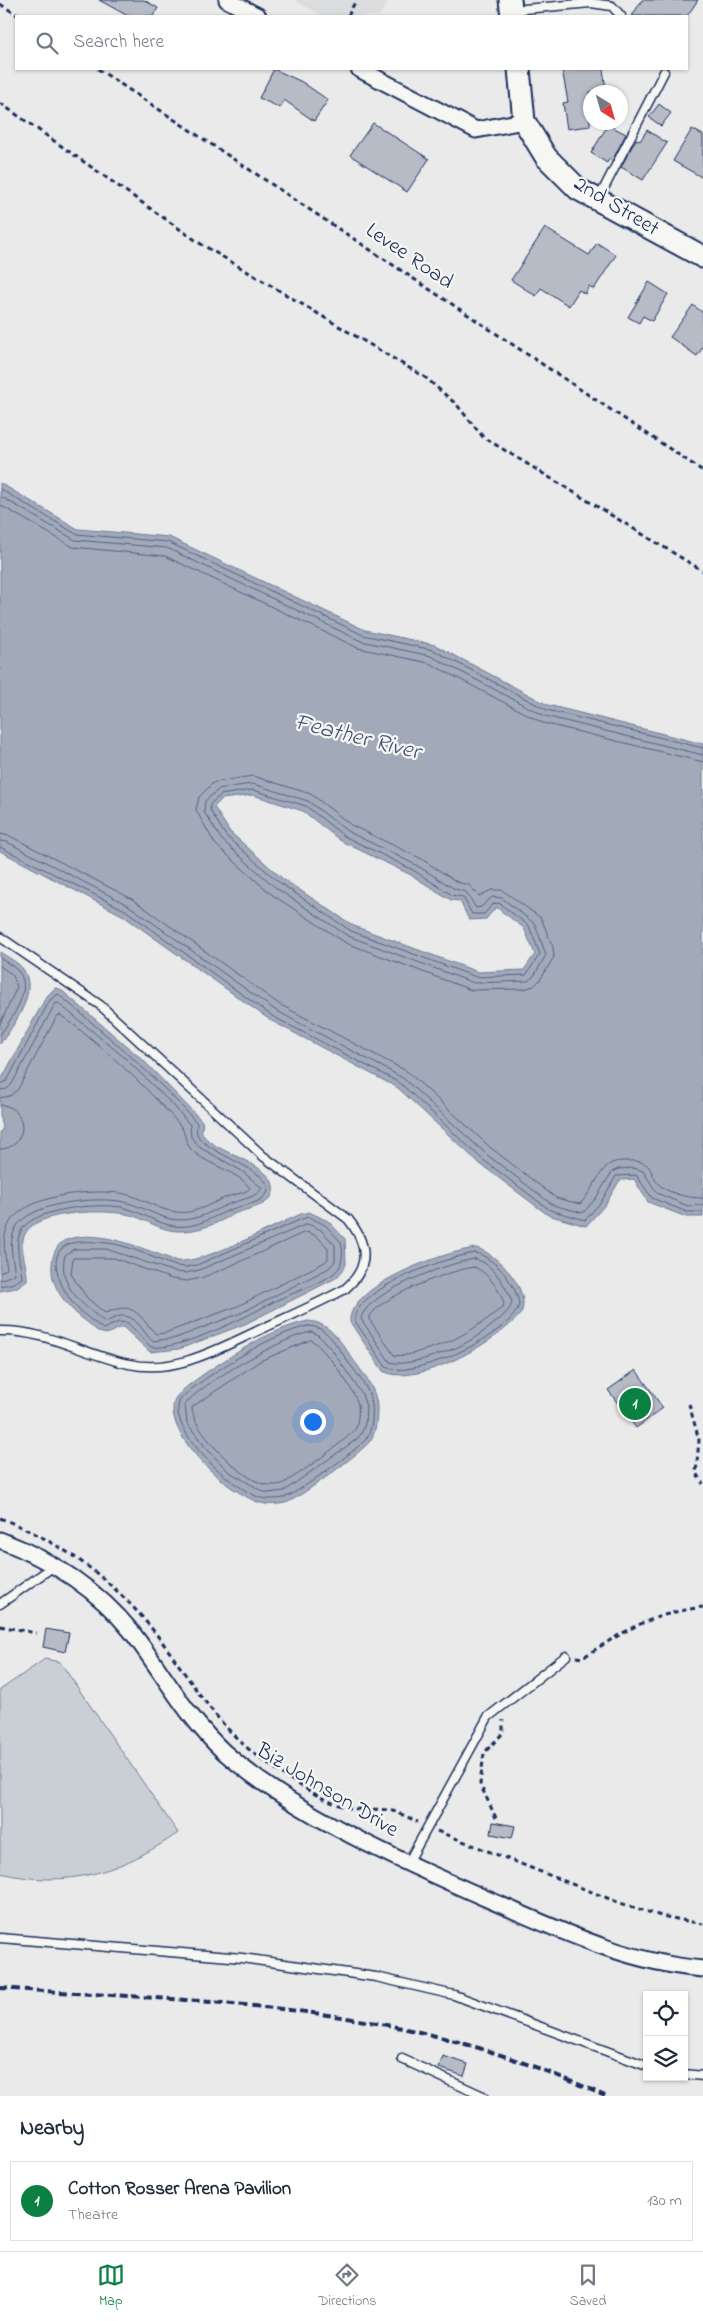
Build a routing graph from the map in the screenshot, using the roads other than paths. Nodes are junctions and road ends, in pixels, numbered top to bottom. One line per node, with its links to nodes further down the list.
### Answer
1 (227, 0): 3 (street)
2 (511, 9): 4 (lane)
3 (256, 15)
4 (620, 15)
5 (361, 70): 8 (street)
6 (519, 70): 8 (main road)
7 (664, 72): 9 (lane)
8 (524, 121): 9 (main road, 2nd Street)
9 (598, 200): 10 (main road, 2nd Street)
10 (703, 257)
11 (0, 937): 12 (lane)
12 (0, 1331)
13 (0, 1540): 14 (street, Biz Johnson Drive)
14 (54, 1566): 15 (lane); 17 (street, Biz Johnson Drive)
15 (0, 1603)
16 (566, 1656): 17 (lane)
17 (408, 1863): 19 (street, Biz Johnson Drive)
18 (0, 1938): 21 (lane)
19 (703, 1969)
20 (402, 2059): 24 (lane)
21 (643, 2065)
22 (688, 2074): 23 (lane)
23 (703, 2076)
24 (483, 2096)

